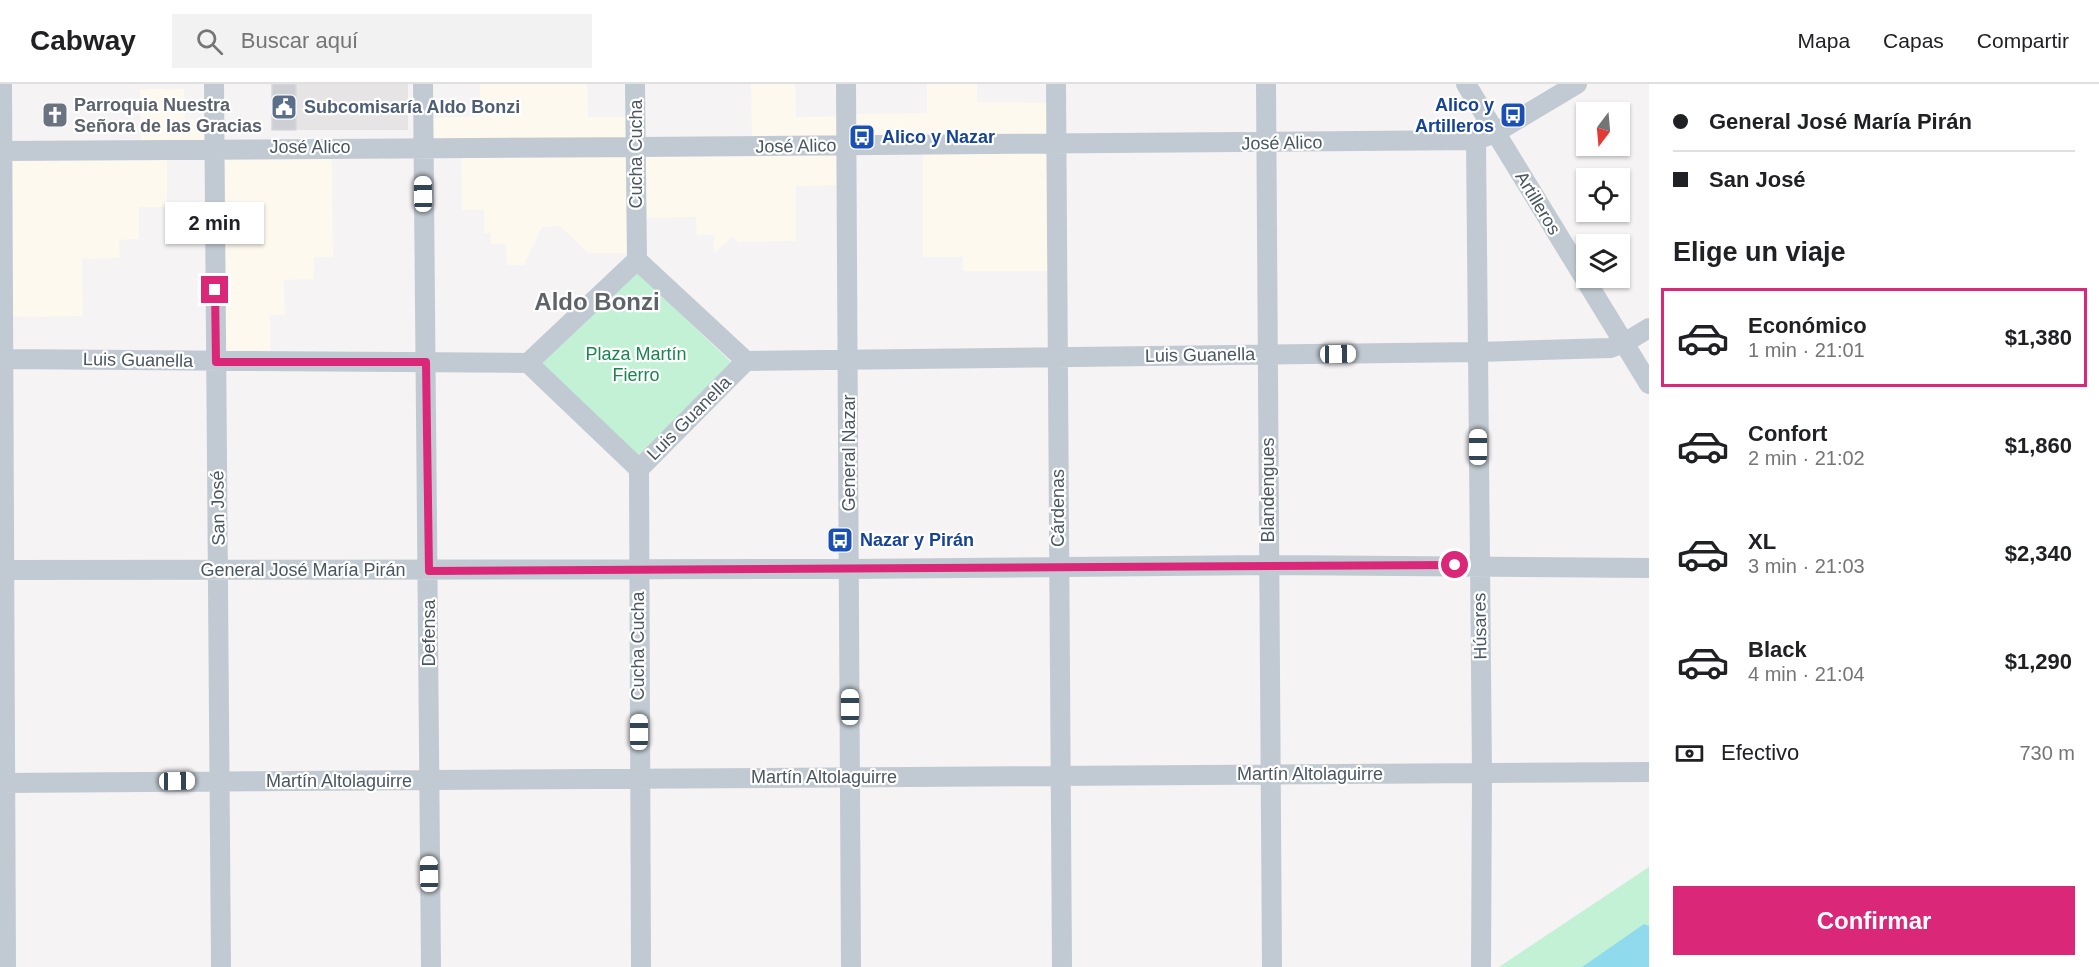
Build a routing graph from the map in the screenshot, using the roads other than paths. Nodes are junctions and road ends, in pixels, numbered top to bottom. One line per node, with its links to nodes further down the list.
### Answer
1 (2, 84): 18 (street)
2 (214, 84): 16 (street, San José)
3 (423, 84): 15 (street, Defensa)
4 (635, 84): 17 (street, Cucha Cucha)
5 (846, 84): 14 (street, General Nazar)
6 (1056, 84): 12 (street, Cárdenas)
7 (1266, 84): 13 (street, Blandengues)
8 (1466, 84): 10 (street, Artilleros)
9 (1576, 84): 10 (street, José Alico)
10 (1496, 133): 11 (street, José Alico); 21 (street, Artilleros)
11 (1476, 140): 13 (street, José Alico); 22 (street, Húsares)
12 (1057, 144): 13 (street, José Alico); 14 (street, José Alico); 24 (street, Cárdenas)
13 (1266, 144): 23 (street, Blandengues)
14 (846, 146): 17 (street, José Alico); 27 (street, General Nazar)
15 (422, 147): 16 (street, José Alico); 17 (street, José Alico); 29 (street, Defensa)
16 (214, 148): 18 (street, José Alico); 28 (street, San José)
17 (636, 148): 19 (street, Cucha Cucha)
18 (1, 151): 25 (street)
19 (637, 260): 26 (street, Luis Guanella); 30 (street)
20 (1649, 328): 21 (street, Luis Guanella)
21 (1624, 343): 22 (street, Luis Guanella); 31 (street, Artilleros)
22 (1478, 352): 23 (street, Luis Guanella); 34 (street, Húsares)
23 (1268, 354): 24 (street, Luis Guanella); 33 (street, Blandengues)
24 (1058, 357): 27 (street, Luis Guanella); 35 (street, Cárdenas)
25 (2, 359): 28 (street, Luis Guanella); 39 (street)
26 (746, 361): 27 (street, Luis Guanella); 32 (street, Luis Guanella)
27 (848, 361): 38 (street, General Nazar)
28 (216, 362): 29 (street, Luis Guanella); 40 (street, San José)
29 (426, 362): 30 (street, Luis Guanella); 41 (street, Defensa)
30 (528, 363): 32 (street, Luis Guanella)
31 (1649, 384)
32 (639, 469): 37 (street, Cucha Cucha)
33 (1269, 565): 34 (street, General José María Pirán); 35 (street, General José María Pirán); 43 (street, Blandengues)
34 (1479, 565): 36 (street, General José María Pirán); 44 (street, Húsares)
35 (1058, 566): 38 (street, General José María Pirán); 46 (street, Cárdenas)
36 (1649, 568)
37 (638, 569): 38 (street, General José María Pirán); 41 (street, General José María Pirán); 47 (street, Cucha Cucha)
38 (850, 569): 45 (street, General Nazar)
39 (2, 570): 40 (street, General José María Pirán); 50 (street)
40 (218, 570): 41 (street, General José María Pirán); 48 (street, San José)
41 (429, 571): 49 (street, Defensa)
42 (1649, 772): 44 (street, Martín Altolaguirre)
43 (1271, 774): 44 (street, Martín Altolaguirre); 46 (street, Martín Altolaguirre); 57 (street, Blandengues)
44 (1482, 774): 58 (street, Húsares)
45 (851, 776): 46 (street, Martín Altolaguirre); 47 (street, Martín Altolaguirre); 55 (street, General Nazar)
46 (1061, 776): 56 (street, Cárdenas)
47 (639, 778): 49 (street, Martín Altolaguirre); 54 (street, Cucha Cucha)
48 (221, 781): 49 (street, Martín Altolaguirre); 50 (street, Martín Altolaguirre); 52 (street, San José)
49 (428, 781): 53 (street, Defensa)
50 (2, 783): 51 (street)
51 (6, 967)
52 (221, 967)
53 (431, 967)
54 (641, 967)
55 (851, 967)
56 (1062, 967)
57 (1272, 967)
58 (1481, 967)

